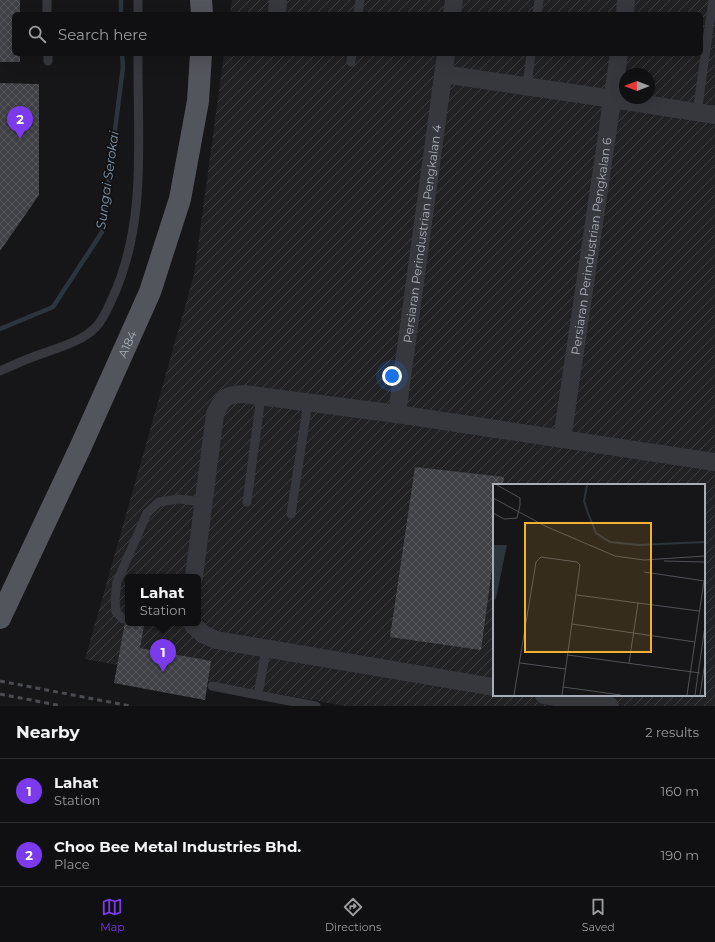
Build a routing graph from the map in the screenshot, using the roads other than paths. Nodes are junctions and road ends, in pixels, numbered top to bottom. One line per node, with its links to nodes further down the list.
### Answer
1 (47, 0): 9 (lane)
2 (138, 0): 10 (lane)
3 (278, 0): 11 (street)
4 (360, 0): 12 (lane)
5 (454, 0): 13 (street)
6 (539, 0): 14 (lane)
7 (626, 0): 15 (street)
8 (713, 0): 24 (lane)
9 (47, 12)
10 (138, 12)
11 (276, 12)
12 (358, 12)
13 (452, 12)
14 (537, 12)
15 (625, 12)
16 (138, 56): 26 (lane)
17 (201, 56): 36 (main road, A184)
18 (446, 56): 21 (street, Persiaran Perindustrian Pengkalan 4)
19 (531, 56): 22 (lane)
20 (619, 56): 23 (street, Persiaran Perindustrian Pengkalan 6)
21 (444, 74): 22 (street); 29 (street, Persiaran Perindustrian Pengkalan 4)
22 (527, 86): 23 (street)
23 (613, 99): 24 (street); 30 (street, Persiaran Perindustrian Pengkalan 6)
24 (697, 112): 25 (street)
25 (715, 115)
26 (0, 371)
27 (261, 396): 28 (street); 32 (street); 33 (lane)
28 (308, 402): 29 (street); 34 (lane)
29 (397, 414): 30 (street)
30 (562, 439): 31 (street)
31 (715, 462)
32 (204, 502): 35 (street); 37 (lane)
33 (247, 502)
34 (292, 514)
35 (194, 574)
36 (0, 618)
37 (125, 619)
38 (194, 626): 39 (street)
39 (266, 649): 41 (street); 42 (lane)
40 (212, 686): 42 (lane)
41 (493, 687)
42 (258, 695): 44 (lane)
43 (550, 696): 45 (street)
44 (316, 706)
45 (610, 706)

